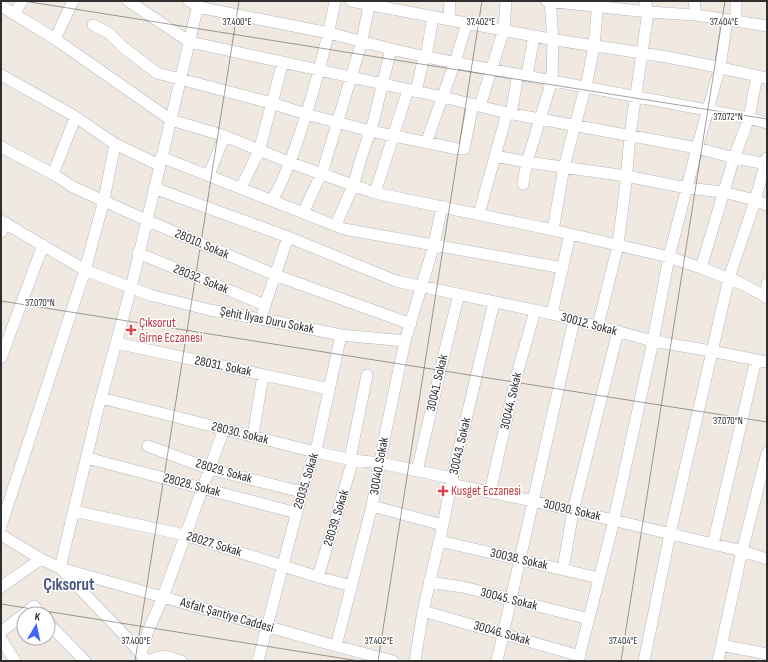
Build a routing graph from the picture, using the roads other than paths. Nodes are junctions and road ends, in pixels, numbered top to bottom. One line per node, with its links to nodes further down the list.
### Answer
1 (22, 1): 18 (street)
2 (73, 1): 29 (street)
3 (128, 1): 32 (street)
4 (335, 1): 27 (street)
5 (352, 1): 14 (street)
6 (450, 1): 21 (street)
7 (506, 1): 26 (street)
8 (547, 1): 9 (street)
9 (550, 1): 15 (street); 30 (street)
10 (645, 1): 17 (street)
11 (694, 1): 19 (street)
12 (736, 1): 22 (street)
13 (196, 3): 27 (street); 32 (street)
14 (369, 4): 20 (street); 31 (street)
15 (598, 4): 17 (street); 33 (street)
16 (1, 6): 18 (street)
17 (648, 12): 19 (street); 35 (street)
18 (14, 14): 29 (street)
19 (696, 15): 22 (street)
20 (433, 17): 21 (street); 36 (street)
21 (449, 19): 23 (street)
22 (731, 21): 25 (street); 39 (street)
23 (467, 23): 26 (street); 38 (street)
24 (94, 25): 46 (street)
25 (767, 26)
26 (504, 29): 28 (street); 41 (street)
27 (329, 34): 31 (street); 40 (street)
28 (534, 36): 30 (street); 43 (street)
29 (55, 39): 61 (street)
30 (553, 39): 33 (street); 47 (street)
31 (362, 41): 34 (street); 44 (street)
32 (190, 42): 37 (street); 46 (street)
33 (594, 46): 35 (street); 49 (street)
34 (391, 50): 36 (street); 48 (street)
35 (642, 53): 39 (street); 51 (street)
36 (425, 57): 38 (street); 50 (street)
37 (283, 62): 40 (street); 53 (street)
38 (455, 62): 41 (street); 52 (street)
39 (720, 67): 45 (street); 55 (street)
40 (320, 69): 44 (street); 57 (street)
41 (491, 70): 43 (street); 54 (street)
42 (1, 75): 58 (street)
43 (523, 75): 47 (street); 56 (street)
44 (350, 76): 48 (street); 62 (street)
45 (762, 77): 59 (street)
46 (180, 80): 53 (street); 61 (street)
47 (552, 80): 49 (street); 60 (street)
48 (383, 85): 50 (street); 65 (street)
49 (586, 87): 51 (street); 64 (street)
50 (412, 91): 52 (street); 67 (street)
51 (636, 96): 55 (street); 68 (street)
52 (443, 97): 54 (street); 69 (street)
53 (271, 103): 57 (street); 73 (street)
54 (477, 105): 56 (street); 69 (street)
55 (708, 110): 59 (street); 72 (street)
56 (509, 113): 60 (street); 74 (street)
57 (306, 114): 62 (street); 79 (street)
58 (75, 118): 70 (street); 82 (street)
59 (749, 118): 63 (street); 75 (street)
60 (540, 119): 64 (street); 77 (street)
61 (171, 120): 66 (street); 76 (street)
62 (338, 122): 65 (street); 81 (street)
63 (767, 123)
64 (574, 126): 68 (street); 80 (street)
65 (370, 131): 67 (street); 86 (street)
66 (224, 136): 73 (street); 83 (street)
67 (393, 136): 69 (street); 90 (street)
68 (630, 136): 72 (street); 84 (street)
69 (426, 143)
70 (115, 144): 76 (street); 92 (street)
71 (1, 147): 82 (street, 28010. Sokak)
72 (697, 148): 75 (street); 89 (street)
73 (259, 151): 79 (street); 88 (street)
74 (495, 156): 77 (street); 98 (street)
75 (734, 158): 78 (street); 91 (street)
76 (160, 161): 83 (street); 87 (street)
77 (527, 162): 80 (street); 85 (street)
78 (766, 162): 94 (street)
79 (291, 163): 81 (street); 93 (street)
80 (564, 167): 84 (street); 102 (street)
81 (322, 173): 86 (street); 97 (street)
82 (53, 174): 92 (street, 28010. Sokak)
83 (209, 175): 88 (street)
84 (626, 176): 89 (street); 106 (street)
85 (523, 184)
86 (353, 185): 90 (street); 101 (street)
87 (154, 188): 99 (street); 104 (street, 30012. Sokak)
88 (241, 188): 93 (street)
89 (687, 188): 91 (street); 109 (street)
90 (375, 192): 96 (street)
91 (723, 192): 94 (street); 111 (street)
92 (104, 200): 99 (street, 28010. Sokak); 112 (street)
93 (272, 200): 97 (street)
94 (755, 200): 95 (street); 114 (street)
95 (767, 205)
96 (442, 206): 98 (street); 105 (street, 30040. Sokak)
97 (303, 213): 101 (street)
98 (479, 214): 102 (street)
99 (146, 220): 108 (street); 113 (street, 28010. Sokak)
100 (3, 225): 107 (street, Şehit İlyas Duru Sokak)
101 (336, 225): 105 (street)
102 (553, 230): 103 (street)
103 (570, 234): 106 (street); 110 (street)
104 (288, 237): 113 (street); 116 (street, 30012. Sokak)
105 (434, 244): 110 (street); 116 (street, 30040. Sokak)
106 (618, 245): 109 (street); 127 (street)
107 (43, 246): 112 (street, Şehit İlyas Duru Sokak); 134 (street)
108 (138, 254): 117 (street); 121 (street, 28032. Sokak)
109 (670, 258): 111 (street); 131 (street)
110 (562, 268): 123 (street)
111 (701, 268): 114 (street)
112 (85, 270): 117 (street, Şehit İlyas Duru Sokak); 161 (street)
113 (275, 275): 121 (street); 126 (street, 28010. Sokak)
114 (729, 278): 119 (street); 133 (street)
115 (767, 284): 119 (street)
116 (422, 286): 118 (street, 30012. Sokak); 126 (street, 30040. Sokak)
117 (131, 288): 124 (street, Şehit İlyas Duru Sokak); 132 (street)
118 (459, 294): 120 (street, 30012. Sokak); 149 (street, 30041. Sokak)
119 (766, 297)
120 (494, 302): 122 (street, 30012. Sokak); 150 (street, 30043. Sokak)
121 (264, 305): 124 (street)
122 (535, 311): 123 (street, 30012. Sokak); 153 (street, 30044. Sokak)
123 (552, 314): 125 (street, 30012. Sokak)
124 (260, 318): 129 (street, Şehit İlyas Duru Sokak)
125 (574, 320): 127 (street, 30012. Sokak); 154 (street)
126 (411, 324): 130 (street, 30040. Sokak)
127 (598, 326): 128 (street, 30012. Sokak)
128 (618, 331): 131 (street, 30012. Sokak); 157 (street)
129 (341, 335): 130 (street, Şehit İlyas Duru Sokak); 138 (street, 28035. Sokak)
130 (406, 341): 147 (street, 30040. Sokak)
131 (653, 341): 133 (street, 30012. Sokak); 159 (street)
132 (116, 343): 136 (street, 28031. Sokak); 139 (street)
133 (712, 351): 135 (street, 30012. Sokak); 162 (street)
134 (1, 358)
135 (761, 361): 166 (street)
136 (263, 375): 138 (street, 28031. Sokak); 141 (street)
137 (367, 375): 146 (street, 28039. Sokak)
138 (329, 390): 143 (street, 28035. Sokak)
139 (101, 398): 140 (street, 28030. Sokak); 145 (street)
140 (224, 429): 141 (street, 28030. Sokak); 148 (street)
141 (253, 436): 143 (street, 28030. Sokak)
142 (148, 446): 148 (street, 28029. Sokak)
143 (315, 452): 146 (street, 28030. Sokak); 152 (street, 28035. Sokak)
144 (767, 453): 167 (street)
145 (87, 458): 151 (street, 28028. Sokak); 156 (street)
146 (351, 460): 147 (street, 28030. Sokak); 174 (street, 28039. Sokak)
147 (380, 463): 149 (street, 30030. Sokak); 155 (street, 30040. Sokak)
148 (210, 469): 151 (street); 152 (street, 28029. Sokak)
149 (417, 471): 150 (street, 30030. Sokak)
150 (452, 478): 153 (street, 30030. Sokak); 160 (street, 30043. Sokak)
151 (203, 488): 158 (street, 28028. Sokak); 164 (street)
152 (302, 492): 158 (street, 28035. Sokak)
153 (490, 492): 154 (street, 30030. Sokak)
154 (533, 501): 157 (street, 30030. Sokak); 170 (street)
155 (372, 506): 160 (street); 177 (street, 30040. Sokak)
156 (74, 511): 164 (street, 28027. Sokak); 172 (street)
157 (573, 511): 159 (street, 30030. Sokak); 173 (street)
158 (296, 513): 171 (street, 28035. Sokak)
159 (614, 520): 162 (street, 30030. Sokak); 175 (street)
160 (444, 525): 165 (street, 30043. Sokak)
161 (1, 526)
162 (670, 534): 166 (street, 30030. Sokak); 201 (street)
163 (1, 535): 168 (street)
164 (185, 535): 171 (street, 28027. Sokak); 179 (street)
165 (440, 541): 170 (street, 30038. Sokak); 176 (street, 30043. Sokak)
166 (713, 544): 167 (street, 30030. Sokak)
167 (742, 551): 169 (street, 30030. Sokak); 189 (street)
168 (41, 559): 172 (street); 178 (street)
169 (767, 559)
170 (520, 560): 173 (street, 30038. Sokak); 180 (street)
171 (283, 565): 174 (street, 28027. Sokak); 184 (street, 28035. Sokak)
172 (60, 568): 179 (street, Asfalt Şantiye Caddesi); 193 (street)
173 (563, 569): 175 (street, 30038. Sokak)
174 (318, 577): 177 (street, 28027. Sokak)
175 (599, 578): 182 (street)
176 (430, 582): 180 (street, 30045. Sokak); 181 (street, 30043. Sokak)
177 (352, 586): 190 (street, 30040. Sokak)
178 (1, 587)
179 (163, 597): 184 (street, Asfalt Şantiye Caddesi); 193 (street)
180 (510, 599): 182 (street, 30045. Sokak); 187 (street)
181 (423, 611): 187 (street, 30046. Sokak); 199 (street, 30043. Sokak)
182 (589, 619): 192 (street)
183 (16, 620): 186 (street)
184 (267, 626): 190 (street, Asfalt Şantiye Caddesi); 197 (street, 28035. Sokak)
185 (56, 631): 195 (street)
186 (1, 632)
187 (503, 634): 192 (street, 30046. Sokak); 200 (street)
188 (1, 639): 194 (street)
189 (721, 645): 191 (street); 202 (street)
190 (336, 646): 198 (street, Asfalt Şantiye Caddesi)
191 (767, 654)
192 (579, 658)
193 (146, 659): 196 (street)
194 (15, 661)
195 (85, 661)
196 (181, 661)
197 (258, 661)
198 (393, 661)
199 (415, 661)
200 (497, 661)
201 (644, 661)
202 (718, 661)

